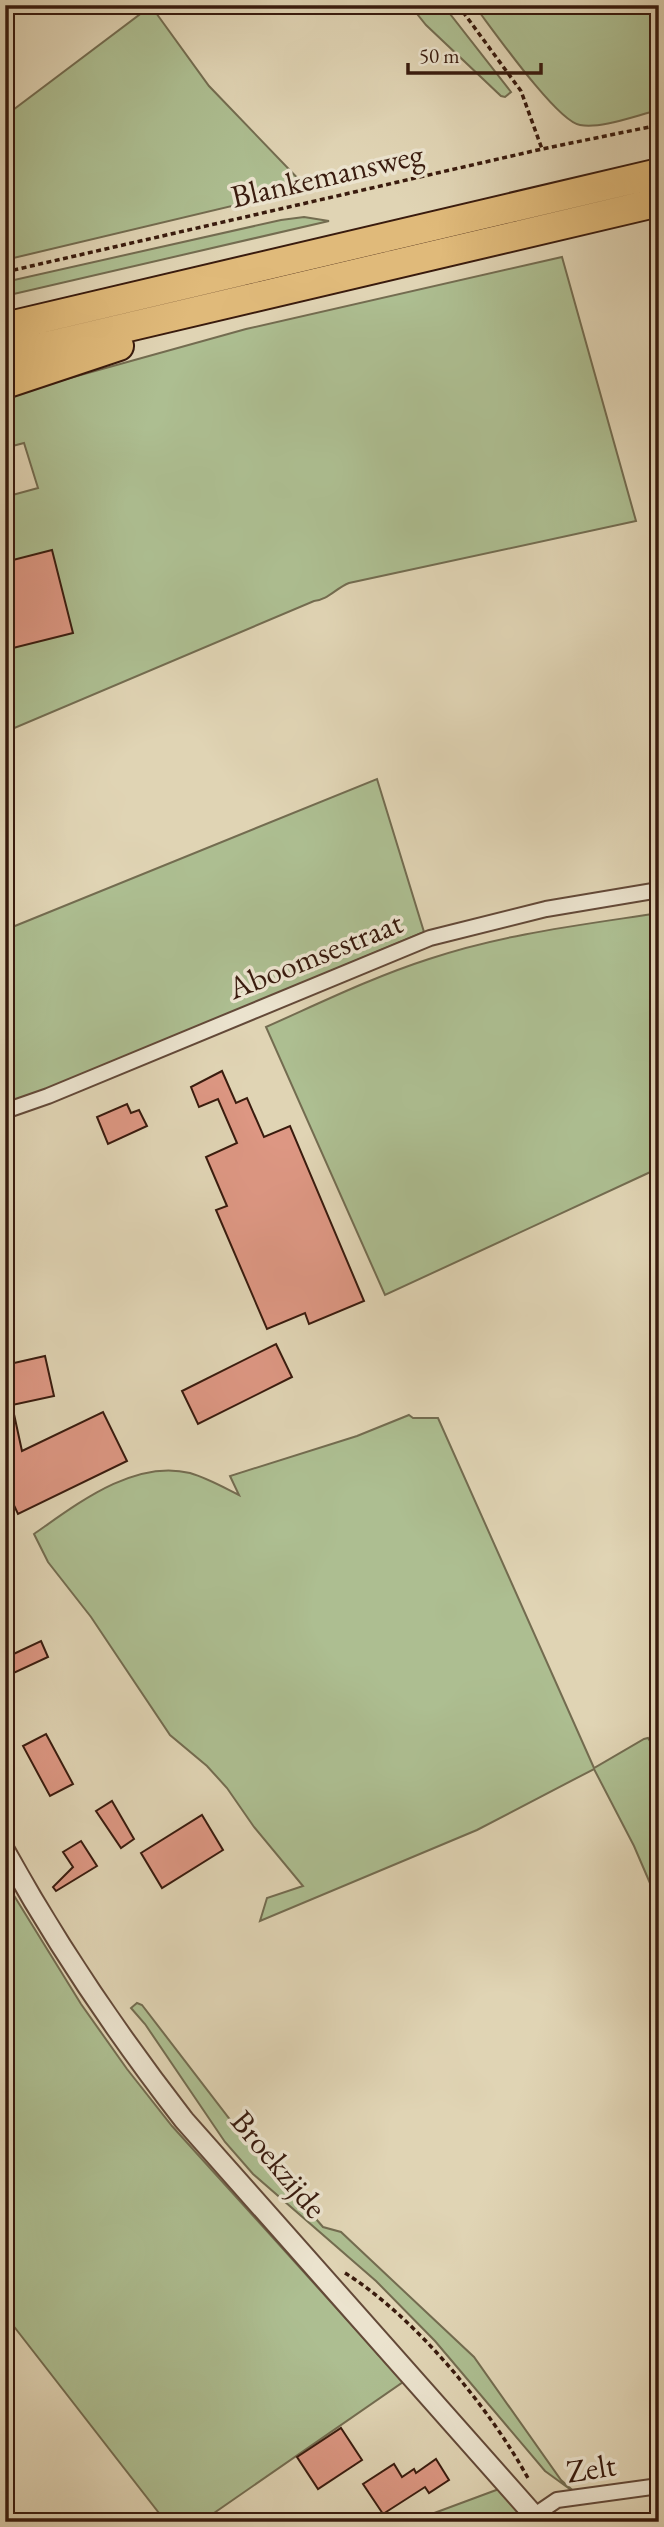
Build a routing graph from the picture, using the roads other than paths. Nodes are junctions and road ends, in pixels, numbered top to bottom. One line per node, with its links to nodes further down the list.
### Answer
1 (659, 173): 4 (highway)
2 (659, 202): 3 (highway)
3 (281, 292): 5 (highway); 6 (highway)
4 (5, 327)
5 (5, 356)
6 (5, 384)
7 (659, 890): 8 (street, Aboomsestraat)
8 (5, 1111)
9 (10, 1847): 11 (street, Broekzijde)
10 (659, 2486): 11 (street, Zelt)
11 (541, 2515)

